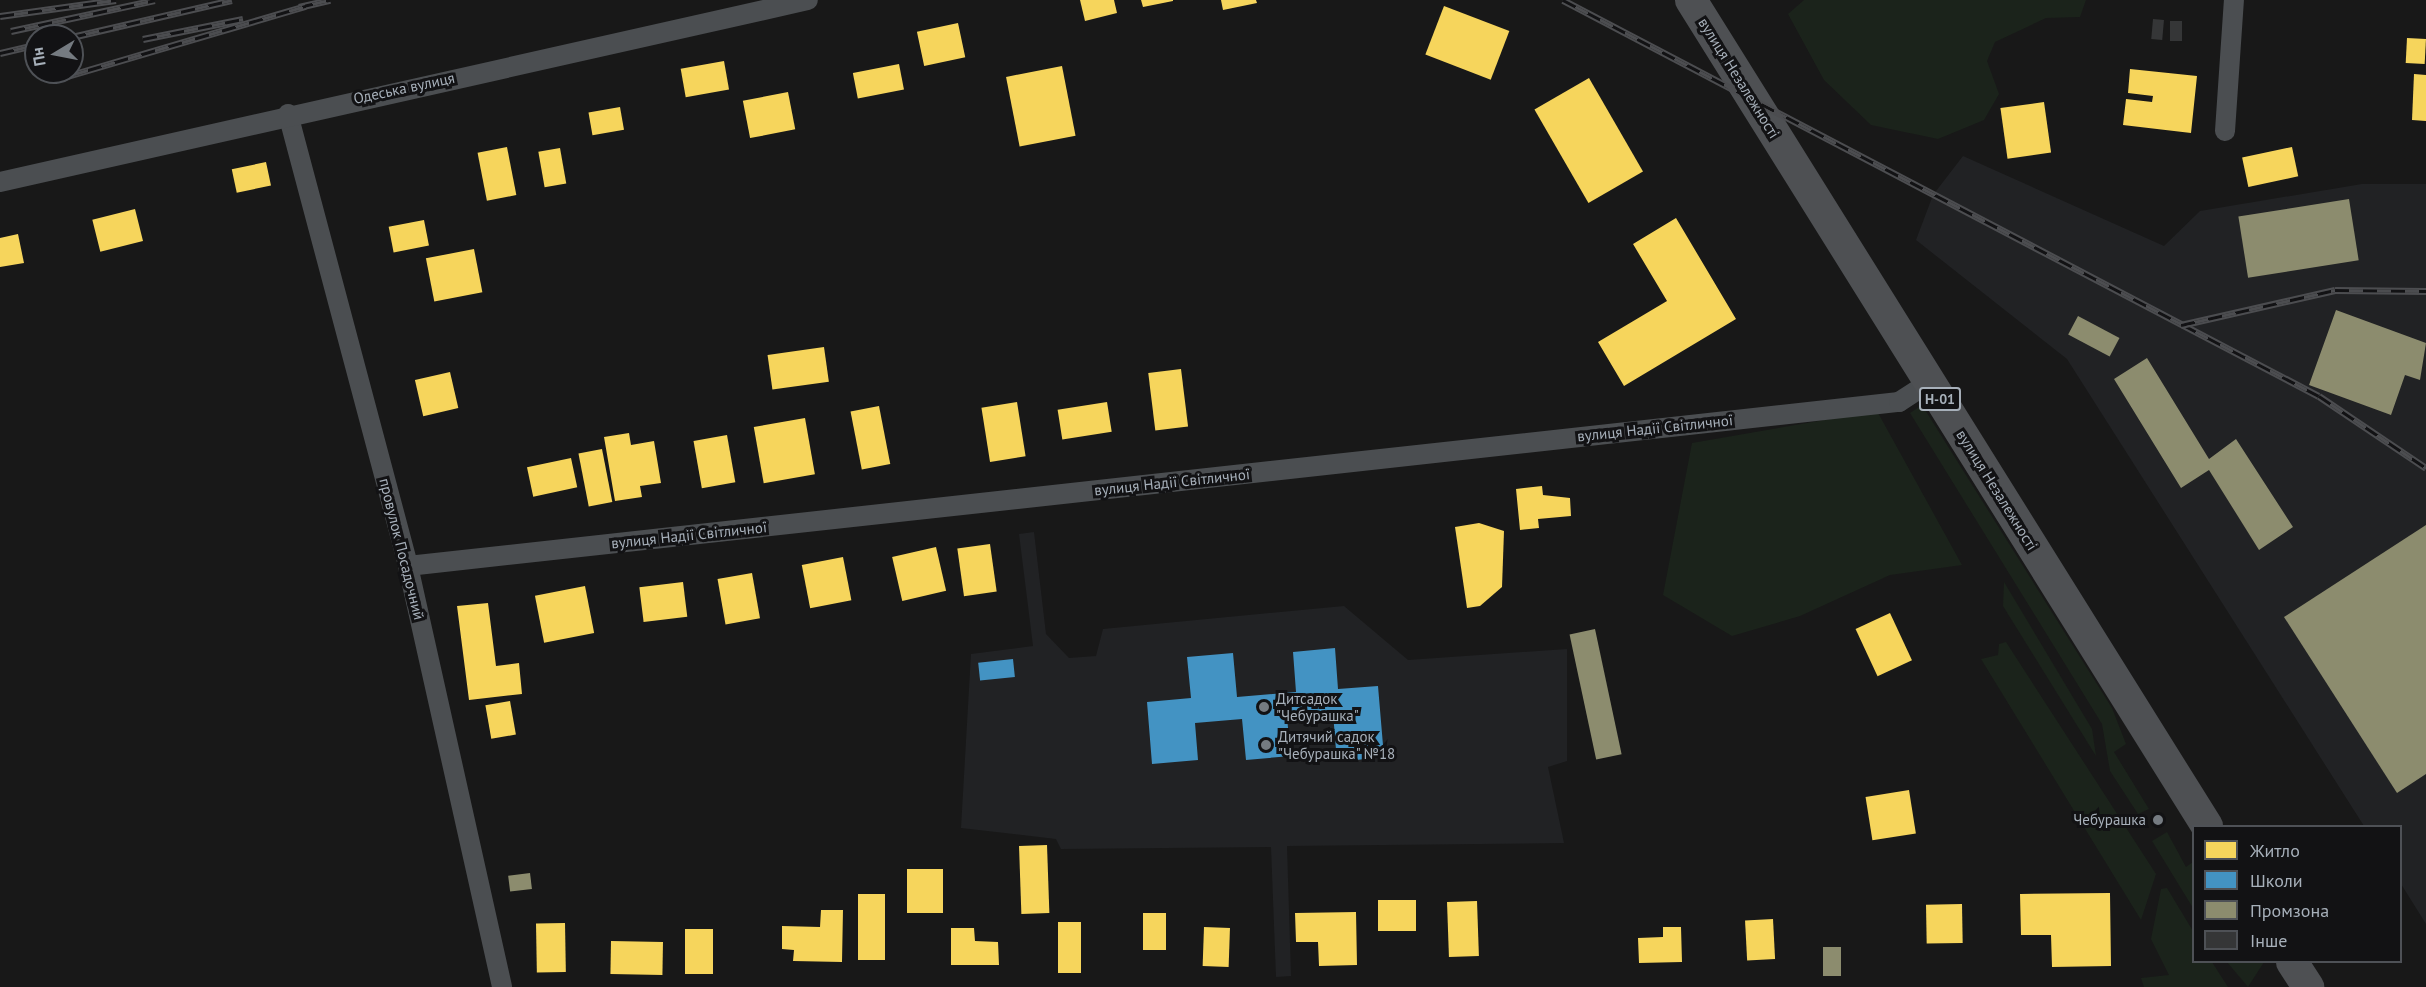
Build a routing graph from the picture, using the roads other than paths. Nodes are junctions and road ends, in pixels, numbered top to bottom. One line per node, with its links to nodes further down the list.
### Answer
1 (808, 0): 4 (street, Одеська вулиця)
2 (1691, 0): 7 (main road, вулиця Незалежності / Н-01)
3 (2234, 0): 5 (street)
4 (288, 114): 6 (street, Одеська вулиця); 8 (street, провулок Посадочний)
5 (2225, 132)
6 (0, 182)
7 (1930, 382): 8 (street, вулиця Надії Світличної); 9 (main road, вулиця Незалежності / Н-01)
8 (408, 566): 11 (street, провулок Посадочний)
9 (2206, 825)
10 (2293, 963): 12 (main road)
11 (502, 987)
12 (2308, 987)

